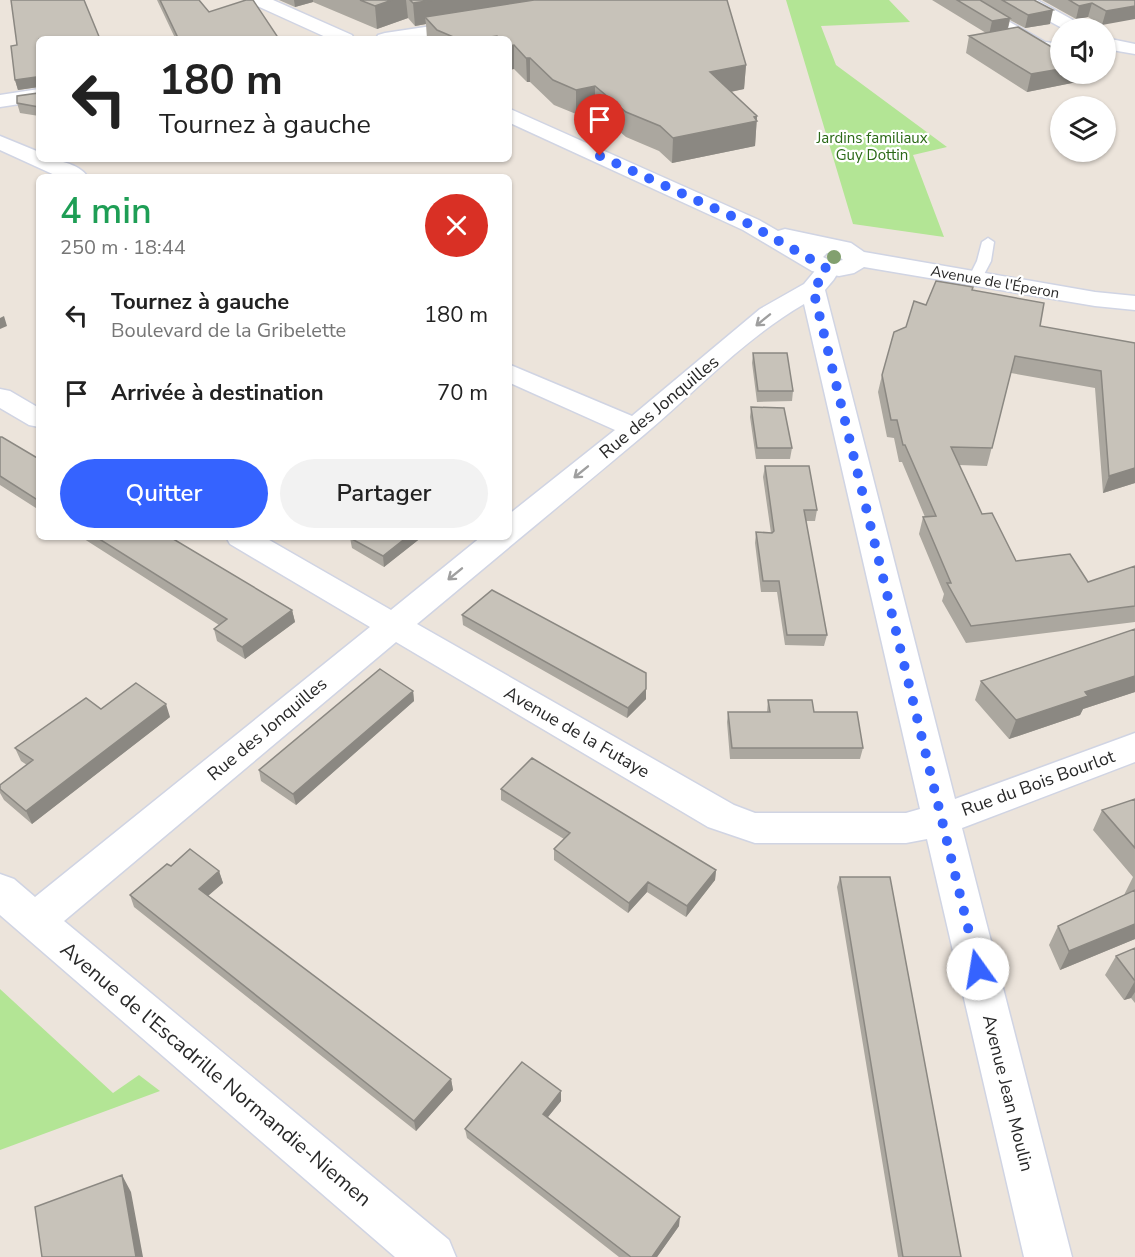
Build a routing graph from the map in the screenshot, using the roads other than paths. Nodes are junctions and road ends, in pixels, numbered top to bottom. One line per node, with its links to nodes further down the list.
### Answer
1 (259, 0): 6 (street)
2 (964, 0): 8 (lane)
3 (1024, 0): 4 (street)
4 (1056, 18)
5 (490, 22): 7 (street)
6 (338, 36)
7 (404, 36)
8 (1050, 46)
9 (1116, 46): 10 (street)
10 (1134, 50)
11 (36, 95): 12 (street)
12 (0, 101)
13 (512, 116): 20 (street)
14 (0, 142): 15 (street)
15 (36, 158)
16 (44, 162): 17 (street)
17 (70, 174)
18 (988, 242): 21 (lane)
19 (856, 258): 20 (street, Rue des Jonquilles); 21 (street, Avenue de l'Éperon)
20 (818, 266): 26 (street, Rue des Jonquilles, one-way to 26); 32 (street, Avenue Jean Moulin)
21 (975, 279): 22 (street, Avenue de l'Éperon)
22 (1135, 303)
23 (512, 374): 26 (street)
24 (0, 396): 25 (street)
25 (36, 417)
26 (635, 428): 27 (street, Rue des Jonquilles, one-way to 27)
27 (512, 528)
28 (246, 540): 30 (street, Avenue de la Futaye)
29 (497, 540): 30 (street, Rue des Jonquilles, one-way to 30)
30 (392, 625): 32 (street, Avenue de la Futaye); 34 (street, Rue des Jonquilles)
31 (1135, 747): 32 (street, Rue du Bois Bourlot)
32 (940, 820): 36 (street, Avenue Jean Moulin)
33 (0, 891): 34 (street, Avenue de l'Escadrille Normandie-Niemen)
34 (35, 921): 35 (street, Avenue de l'Escadrille Normandie-Niemen)
35 (432, 1257)
36 (1048, 1257)

